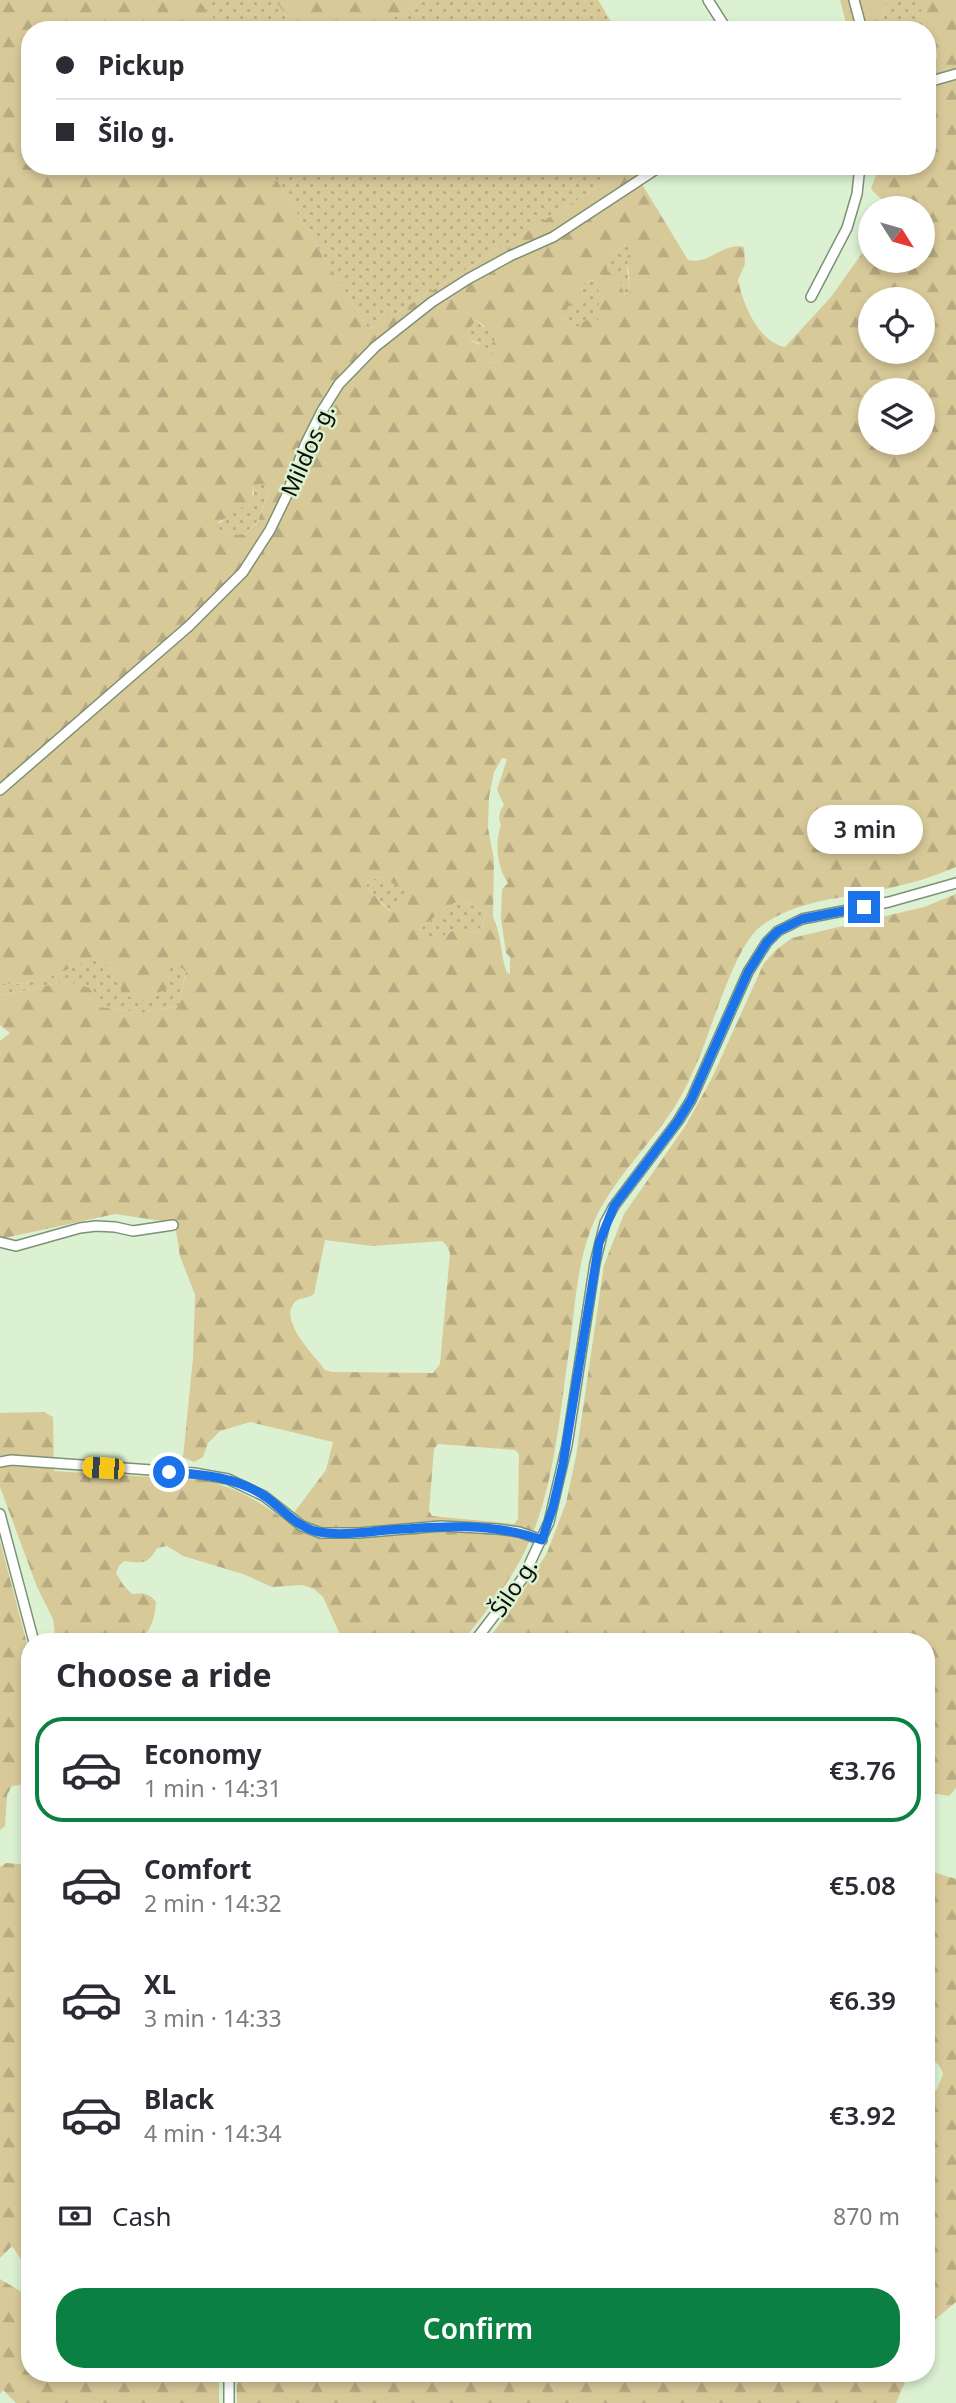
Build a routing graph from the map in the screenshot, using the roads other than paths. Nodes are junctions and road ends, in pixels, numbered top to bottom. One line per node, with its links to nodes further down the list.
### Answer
1 (708, 0): 3 (street)
2 (854, 0): 4 (street)
3 (721, 21)
4 (860, 21)
5 (956, 74): 6 (street)
6 (936, 80)
7 (648, 175): 10 (street, Mildos g.)
8 (859, 175): 9 (street)
9 (811, 297)
10 (0, 790)
11 (956, 883): 16 (street, Šilo g.)
12 (173, 1225): 13 (street)
13 (0, 1241)
14 (0, 1462): 16 (street)
15 (0, 1514): 17 (street)
16 (542, 1540): 18 (street, Šilo g.)
17 (32, 1633)
18 (481, 1633)
19 (229, 2382): 20 (street)
20 (229, 2403)

